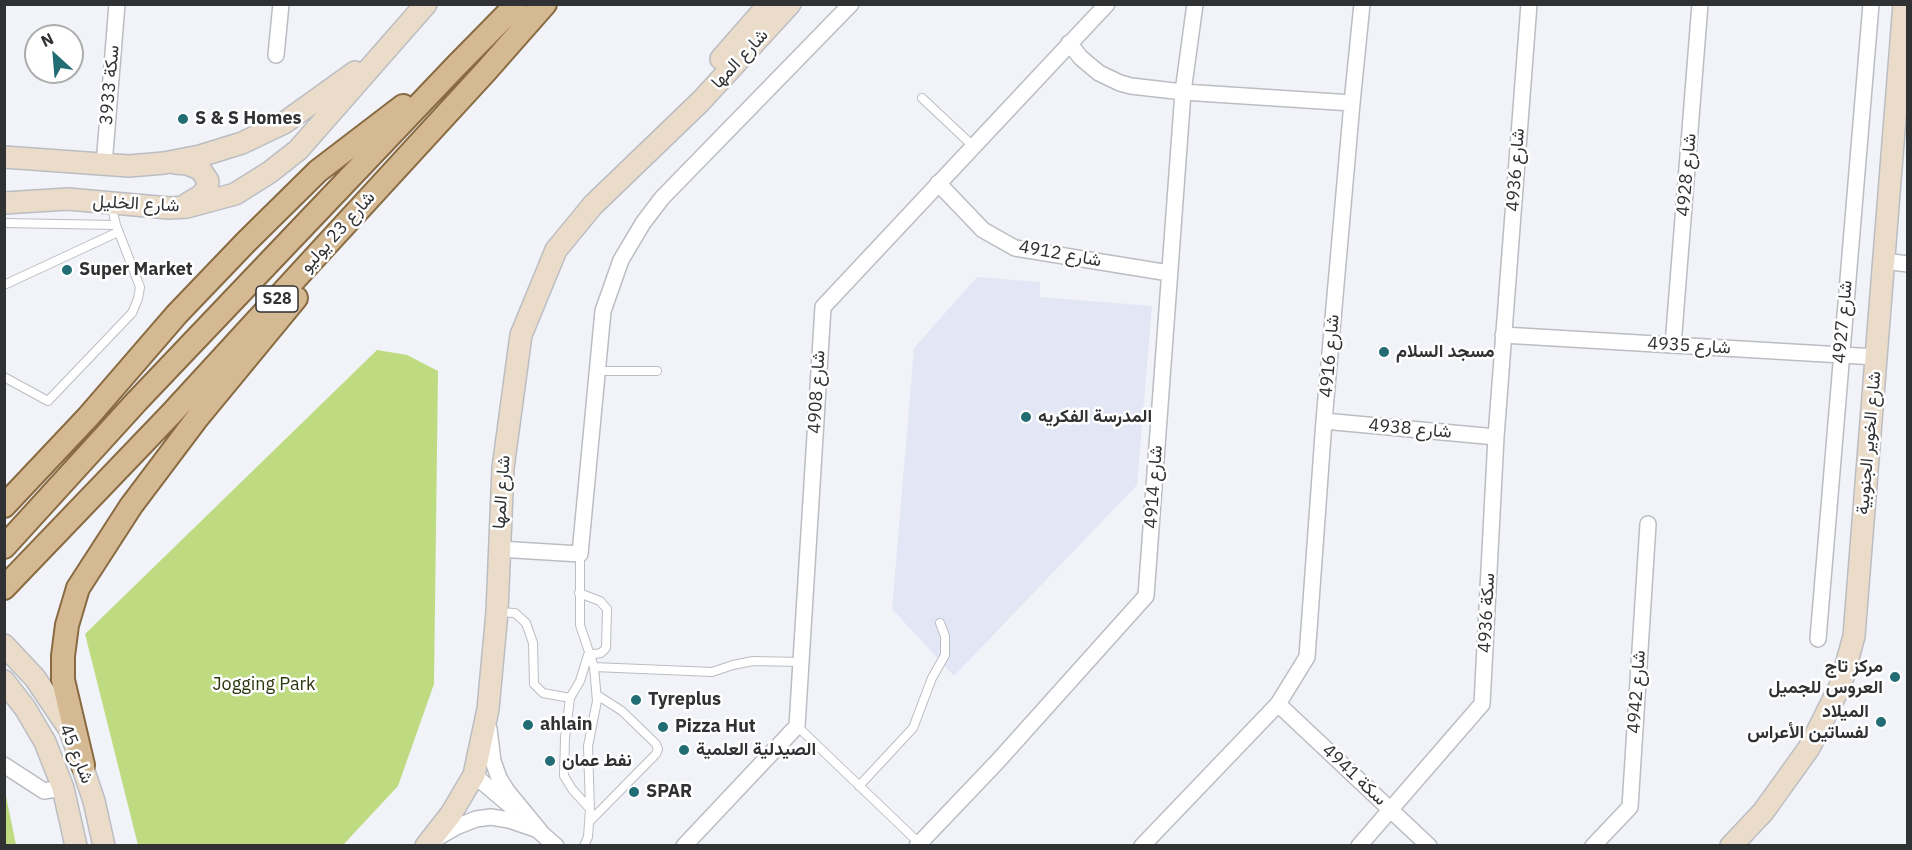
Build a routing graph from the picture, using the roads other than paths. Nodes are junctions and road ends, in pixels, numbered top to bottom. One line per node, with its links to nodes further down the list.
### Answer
1 (117, 4): 27 (street, سكة 3933)
2 (281, 4): 18 (street)
3 (426, 4): 17 (street, شارع الخليل)
4 (517, 4): 19 (main road, شارع 23 يوليو / S28)
5 (545, 4): 28 (main road, شارع 23 يوليو / S28)
6 (769, 4): 25 (street, شارع المها)
7 (790, 4): 25 (street, شارع المها)
8 (851, 4): 43 (street)
9 (1107, 4): 16 (street, 4908 شارع)
10 (1195, 4): 20 (street, 4914 شارع)
11 (1362, 4): 22 (street, 4916 شارع)
12 (1529, 4): 39 (street, 4936 شارع)
13 (1700, 4): 40 (street, 4928 شارع)
14 (1871, 4): 41 (street, شارع 4927)
15 (1904, 4): 35 (street, شارع الخوير الجنوبية)
16 (1069, 43): 20 (street); 23 (street, 4908 شارع)
17 (387, 48): 26 (street, شارع الخليل); 32 (street, شارع الخليل)
18 (276, 55)
19 (457, 65): 48 (main road); 50 (main road, شارع 23 يوليو / S28)
20 (1184, 92): 22 (street); 37 (street, 4914 شارع)
21 (922, 98): 23 (lane)
22 (1352, 103): 46 (street, 4916 شارع)
23 (973, 146): 29 (street, 4908 شارع)
24 (4, 157): 27 (street, شارع الخليل)
25 (637, 161): 51 (street, شارع المها)
26 (164, 163): 27 (street, شارع الخليل); 32 (street)
27 (104, 165)
28 (391, 174): 53 (main road, شارع 23 يوليو / S28); 69 (main road)
29 (938, 183): 37 (street, 4912 شارع); 60 (street, 4908 شارع)
30 (4, 203): 31 (street, شارع الخليل)
31 (111, 203): 32 (street, شارع الخليل); 34 (lane)
32 (169, 208)
33 (4, 223): 34 (lane)
34 (117, 228): 38 (lane); 45 (lane)
35 (1884, 261): 36 (street); 42 (street, شارع الخوير الجنوبية)
36 (1908, 264)
37 (1169, 273): 78 (street, 4914 شارع)
38 (4, 285)
39 (1503, 335): 40 (street, 4935 شارع); 47 (street, سكة 4936)
40 (1673, 345): 41 (street, 4935 شارع)
41 (1840, 355): 42 (street, 4935 شارع); 57 (street, شارع 4927)
42 (1876, 357): 88 (street, شارع الخوير الجنوبية)
43 (598, 371): 44 (lane); 52 (street)
44 (657, 371)
45 (4, 377)
46 (1324, 421): 47 (street, شارع 4938); 65 (street, 4916 شارع)
47 (1496, 437): 74 (street, سكة 4936)
48 (4, 506)
49 (1648, 524): 87 (street, 4942 شارع)
50 (4, 547)
51 (499, 549): 52 (street); 55 (street, شارع المها)
52 (580, 554): 54 (lane)
53 (4, 588)
54 (579, 593): 59 (lane); 59 (lane)
55 (497, 612): 64 (lane); 66 (street, شارع المها)
56 (940, 623): 71 (lane)
57 (1818, 639)
58 (4, 645): 69 (street, شارع 45)
59 (588, 655): 61 (lane); 64 (lane)
60 (801, 662): 61 (lane); 67 (street, 4908 شارع)
61 (594, 667): 63 (lane)
62 (4, 681): 72 (street, شارع 45)
63 (597, 695): 73 (lane); 75 (lane)
64 (570, 698): 73 (lane)
65 (1278, 704): 74 (street, سكة 4941); 84 (street, 4916 شارع)
66 (488, 709): 70 (street, شارع المها); 76 (street)
67 (797, 726): 71 (lane); 83 (street)
68 (4, 765): 72 (street)
69 (83, 765): 80 (street, شارع 45)
70 (474, 775): 76 (street); 77 (street, شارع المها)
71 (859, 786): 78 (lane)
72 (63, 788): 79 (street, شارع 45)
73 (590, 809): 75 (lane)
74 (1391, 810): 85 (street, سكة 4936); 86 (street, سكة 4941)
75 (589, 822): 82 (lane)
76 (540, 831): 77 (street); 81 (street)
77 (427, 844)
78 (918, 844)
79 (76, 846)
80 (104, 846)
81 (556, 846)
82 (584, 846)
83 (684, 846)
84 (1142, 846)
85 (1359, 846)
86 (1429, 846)
87 (1593, 846)
88 (1731, 846)

